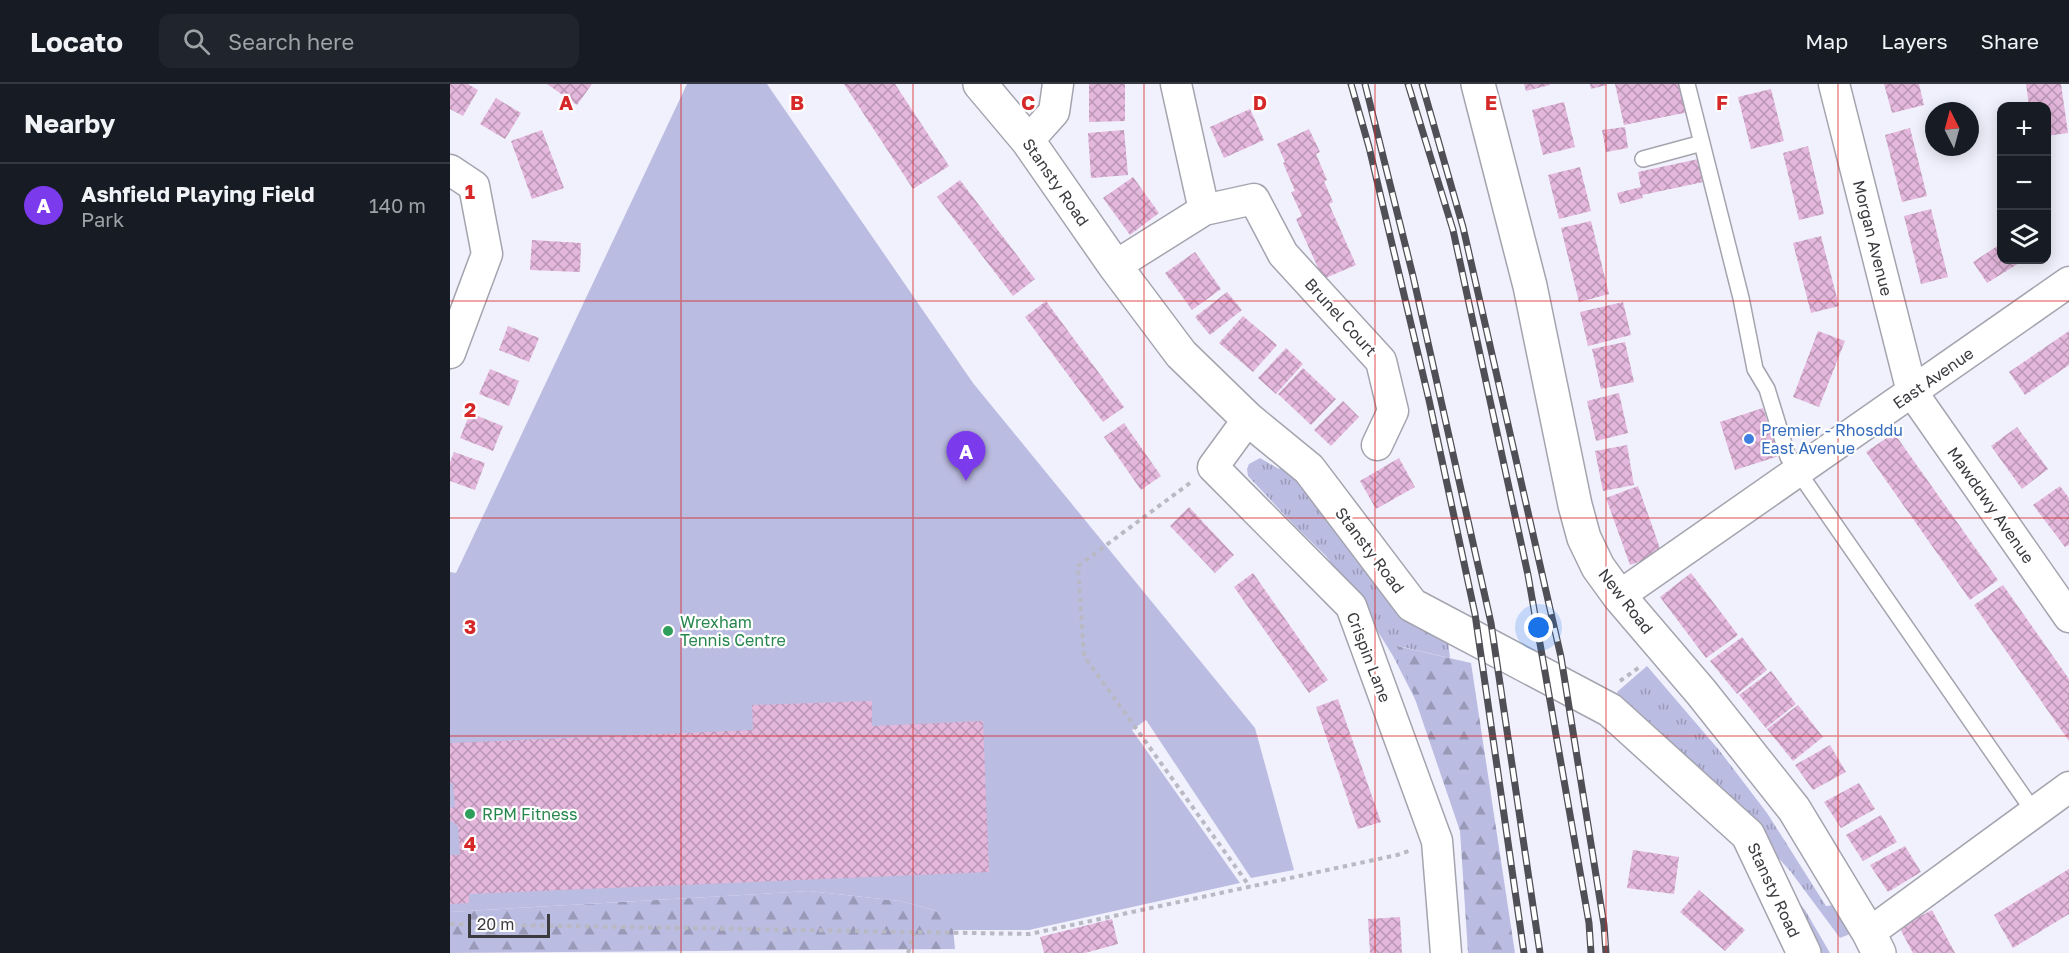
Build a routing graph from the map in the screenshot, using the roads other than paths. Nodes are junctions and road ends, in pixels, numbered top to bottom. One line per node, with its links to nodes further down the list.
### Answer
1 (980, 84): 7 (main road, Stansty Road)
2 (1058, 84): 7 (street)
3 (1176, 84): 11 (street)
4 (1478, 84): 19 (main road, New Road)
5 (1687, 84): 8 (lane)
6 (1834, 84): 15 (street, Morgan Avenue)
7 (1028, 141): 12 (main road, Stansty Road)
8 (1702, 143): 9 (lane); 18 (lane)
9 (1643, 159)
10 (450, 170): 14 (street)
11 (1204, 210): 12 (street, Brunel Court); 17 (street, Brunel Court)
12 (1115, 266): 16 (main road, Stansty Road)
13 (2069, 282): 15 (street, East Avenue)
14 (450, 353)
15 (1912, 392): 18 (street, East Avenue); 20 (street, Mawddwy Avenue)
16 (1248, 419): 24 (street, Crispin Lane); 25 (main road, Stansty Road)
17 (1377, 445)
18 (1798, 471): 19 (street, East Avenue); 22 (lane)
19 (1619, 596): 23 (main road, New Road)
20 (2069, 617)
21 (2069, 787): 22 (street)
22 (2034, 812): 23 (street)
23 (1874, 943)
24 (1446, 953)
25 (1804, 953)

